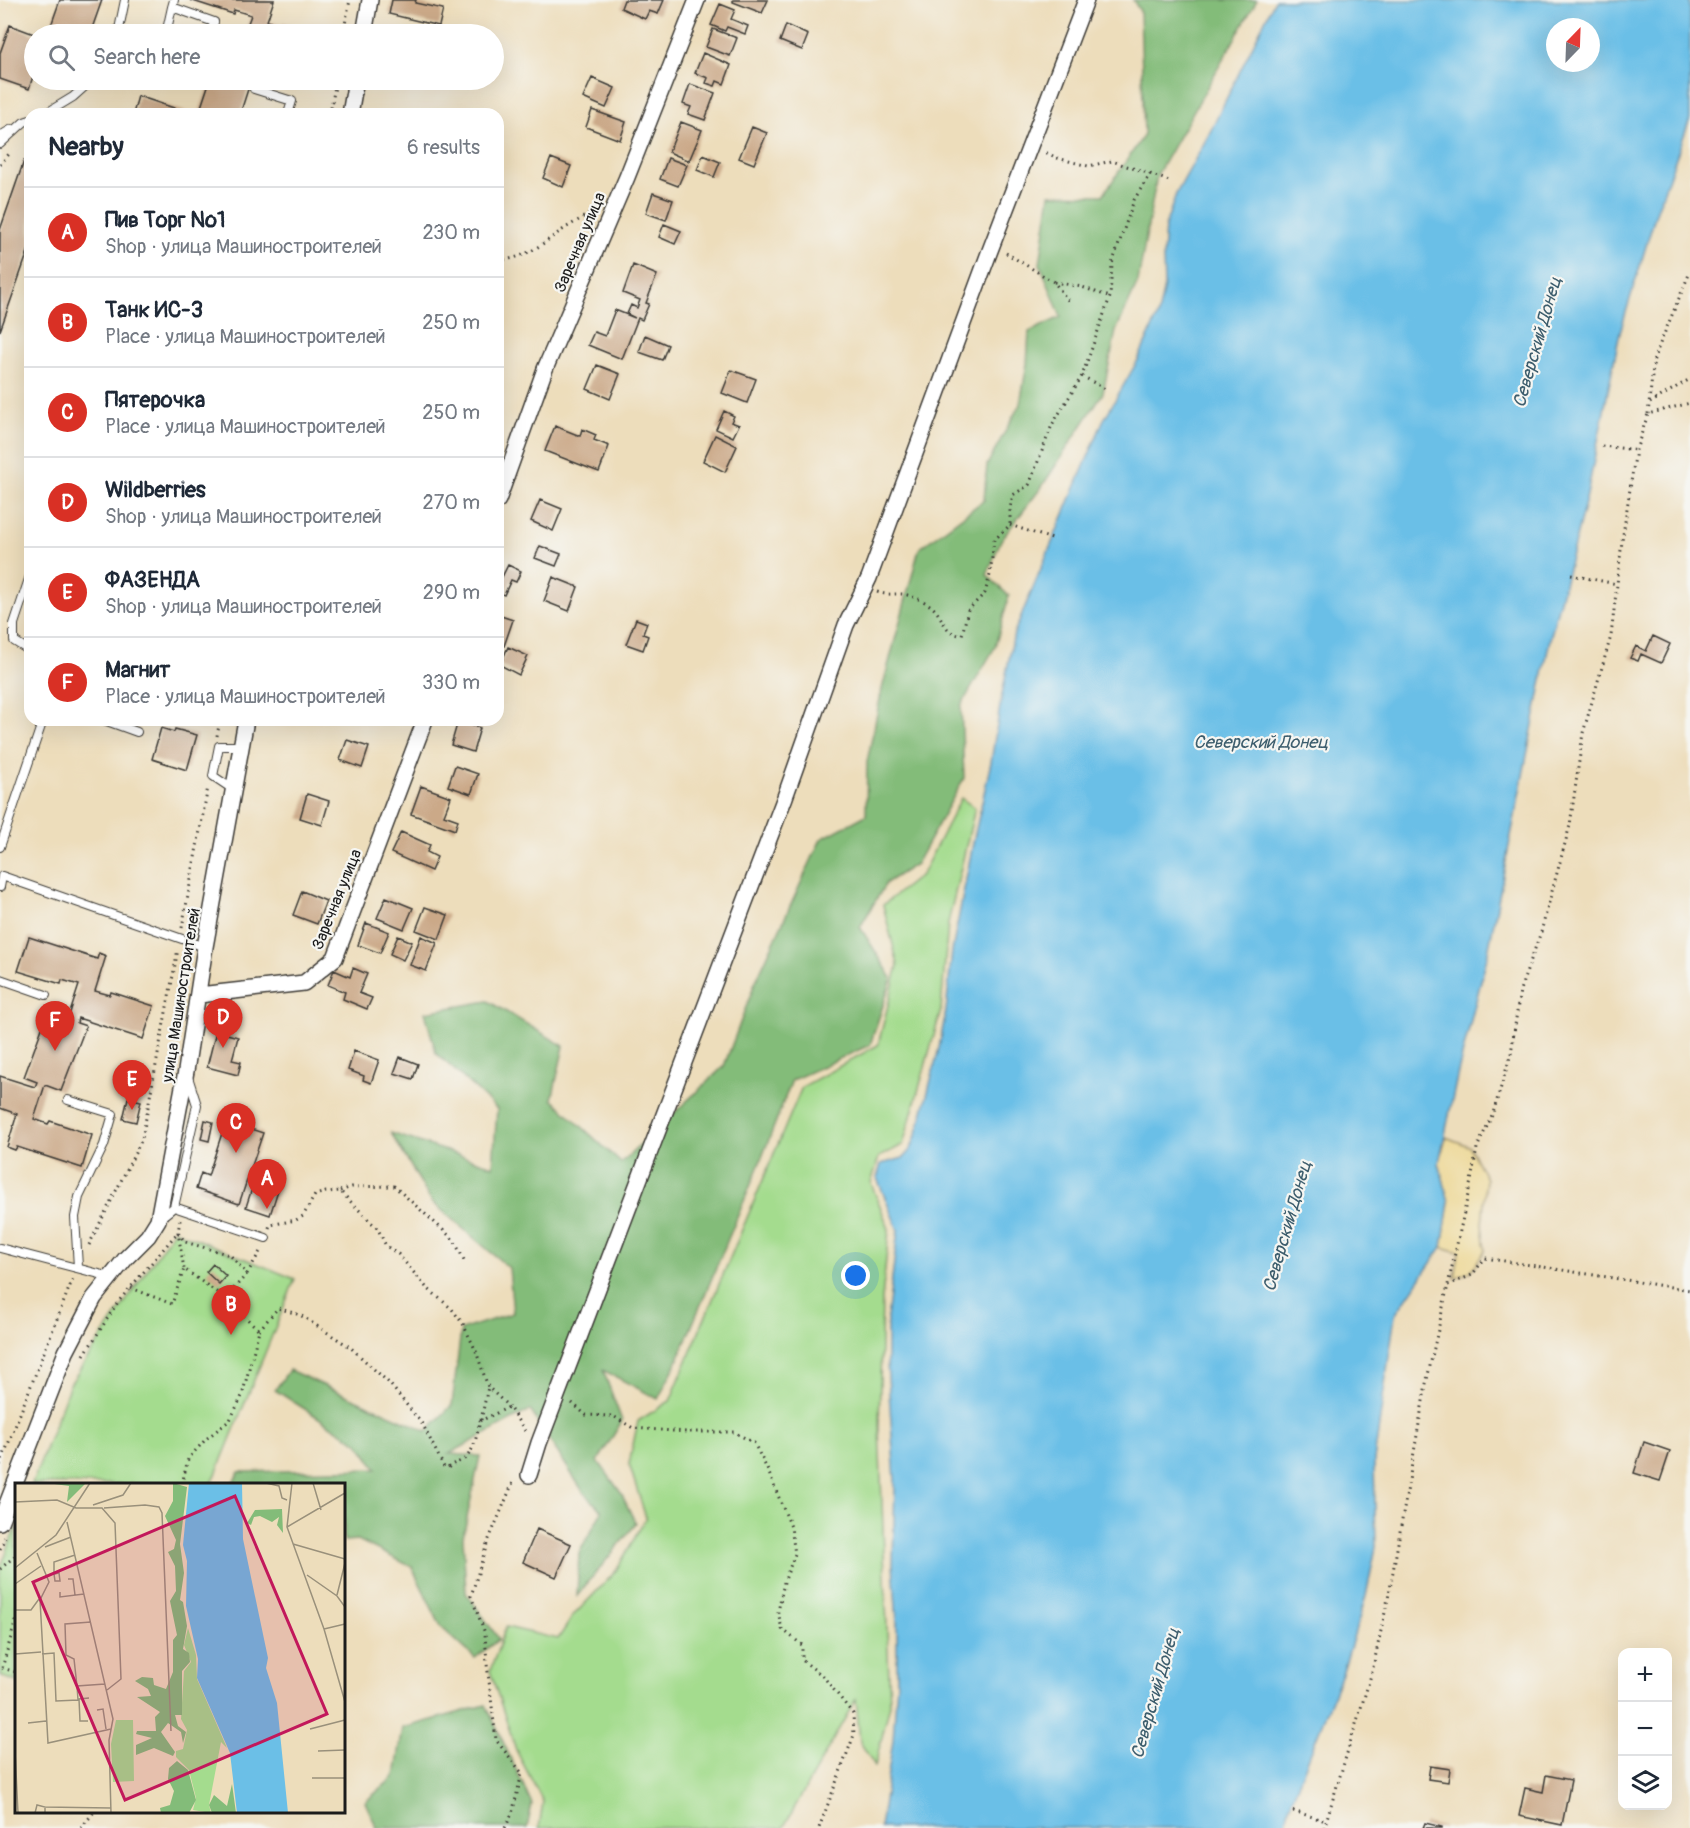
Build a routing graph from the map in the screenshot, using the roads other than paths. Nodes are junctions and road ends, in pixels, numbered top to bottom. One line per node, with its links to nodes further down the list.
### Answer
1 (125, 0): 6 (lane)
2 (370, 0): 9 (street)
3 (697, 0): 20 (street, Заречная улица)
4 (1086, 0): 45 (street)
5 (173, 4): 7 (lane); 8 (lane)
6 (120, 24)
7 (168, 24)
8 (214, 24)
9 (366, 24)
10 (81, 90): 13 (lane)
11 (257, 90): 14 (lane)
12 (354, 90): 15 (street)
13 (55, 108)
14 (290, 108)
15 (351, 108)
16 (24, 123): 18 (lane)
17 (24, 124): 19 (lane)
18 (0, 136)
19 (0, 144)
20 (504, 483)
21 (24, 594): 22 (lane)
22 (24, 647)
23 (41, 726): 30 (lane)
24 (120, 726): 27 (lane)
25 (245, 726): 28 (street, улица Машиностроителей)
26 (423, 726): 36 (street, Заречная улица)
27 (137, 732)
28 (242, 746): 29 (street, улица Машиностроителей); 29 (lane)
29 (235, 790): 33 (street, улица Машиностроителей)
30 (0, 847)
31 (1, 874): 32 (lane); 33 (lane)
32 (0, 887)
33 (205, 947): 36 (street, улица Машиностроителей)
34 (0, 979): 35 (lane)
35 (46, 995)
36 (199, 995): 37 (street, улица Машиностроителей)
37 (186, 1071): 39 (lane); 40 (street, улица Машиностроителей)
38 (68, 1100): 43 (lane)
39 (174, 1207): 40 (lane); 41 (lane)
40 (158, 1220): 44 (street, улица Машиностроителей)
41 (266, 1238)
42 (0, 1248): 43 (lane)
43 (78, 1267): 44 (lane)
44 (111, 1276): 46 (street, улица Машиностроителей)
45 (529, 1475)
46 (15, 1483)
47 (15, 1483): 48 (street, улица Машиностроителей)
48 (0, 1522)

